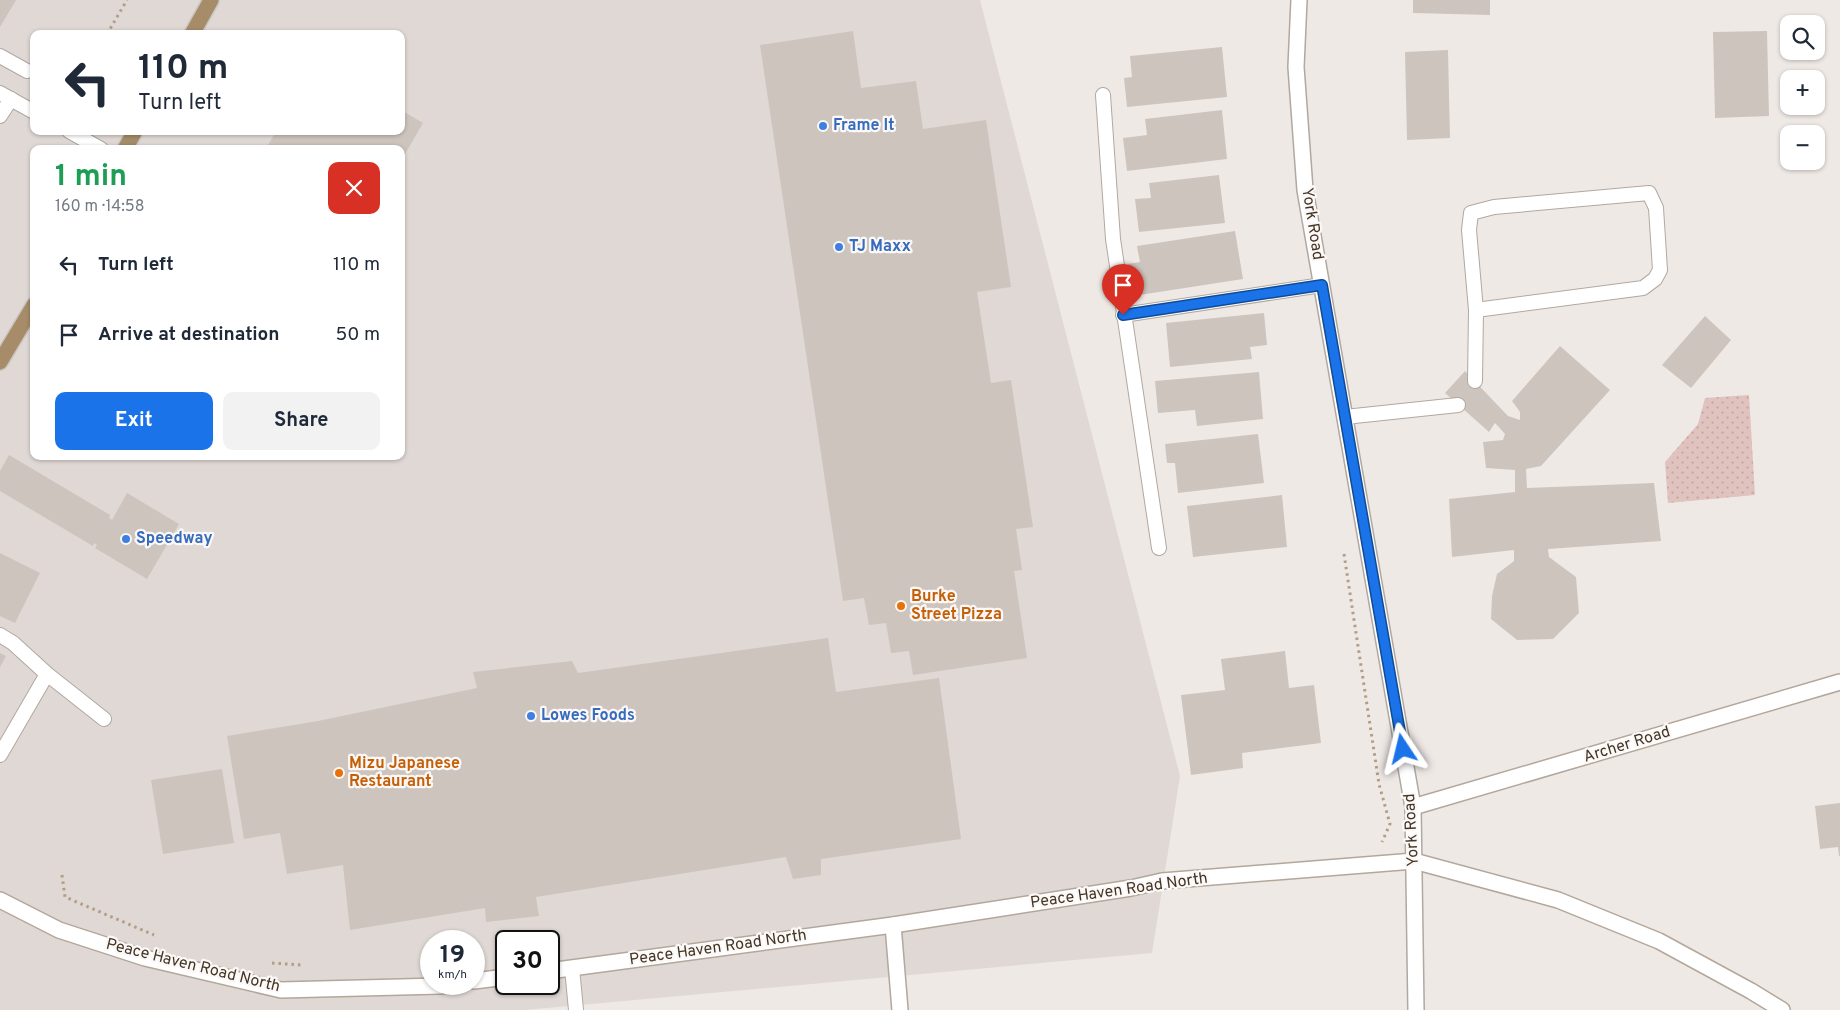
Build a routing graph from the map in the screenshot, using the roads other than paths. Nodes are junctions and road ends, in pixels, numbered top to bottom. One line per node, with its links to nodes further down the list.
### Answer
1 (211, 0): 3 (main road)
2 (1299, 0): 12 (main road, York Road)
3 (194, 30)
4 (0, 56): 5 (lane)
5 (27, 71)
6 (1103, 95): 15 (lane)
7 (6, 96): 8 (lane); 9 (lane)
8 (30, 110)
9 (0, 116)
10 (76, 135): 11 (lane)
11 (94, 145)
12 (1322, 285): 15 (lane); 19 (main road, York Road)
13 (1476, 310): 13 (lane); 17 (lane)
14 (30, 311): 16 (main road)
15 (1123, 315): 20 (lane)
16 (0, 362)
17 (1475, 381)
18 (1458, 405): 19 (lane)
19 (1345, 417): 26 (main road, York Road)
20 (1159, 548)
21 (0, 635): 22 (lane)
22 (47, 674): 24 (lane); 25 (lane)
23 (1840, 682): 26 (main road, Archer Road)
24 (104, 719)
25 (0, 755)
26 (1414, 807): 27 (main road, York Road)
27 (1414, 861): 29 (main road, Peace Haven Road North); 35 (main road, York Road); 36 (main road, Peace Haven Road North)
28 (0, 900): 32 (main road, Peace Haven Road North)
29 (893, 925): 30 (main road, Peace Haven Road North); 34 (main road)
30 (572, 968): 31 (main road, Peace Haven Road North); 33 (lane)
31 (560, 970)
32 (420, 987)
33 (576, 1010)
34 (900, 1010)
35 (1416, 1010)
36 (1782, 1010)

